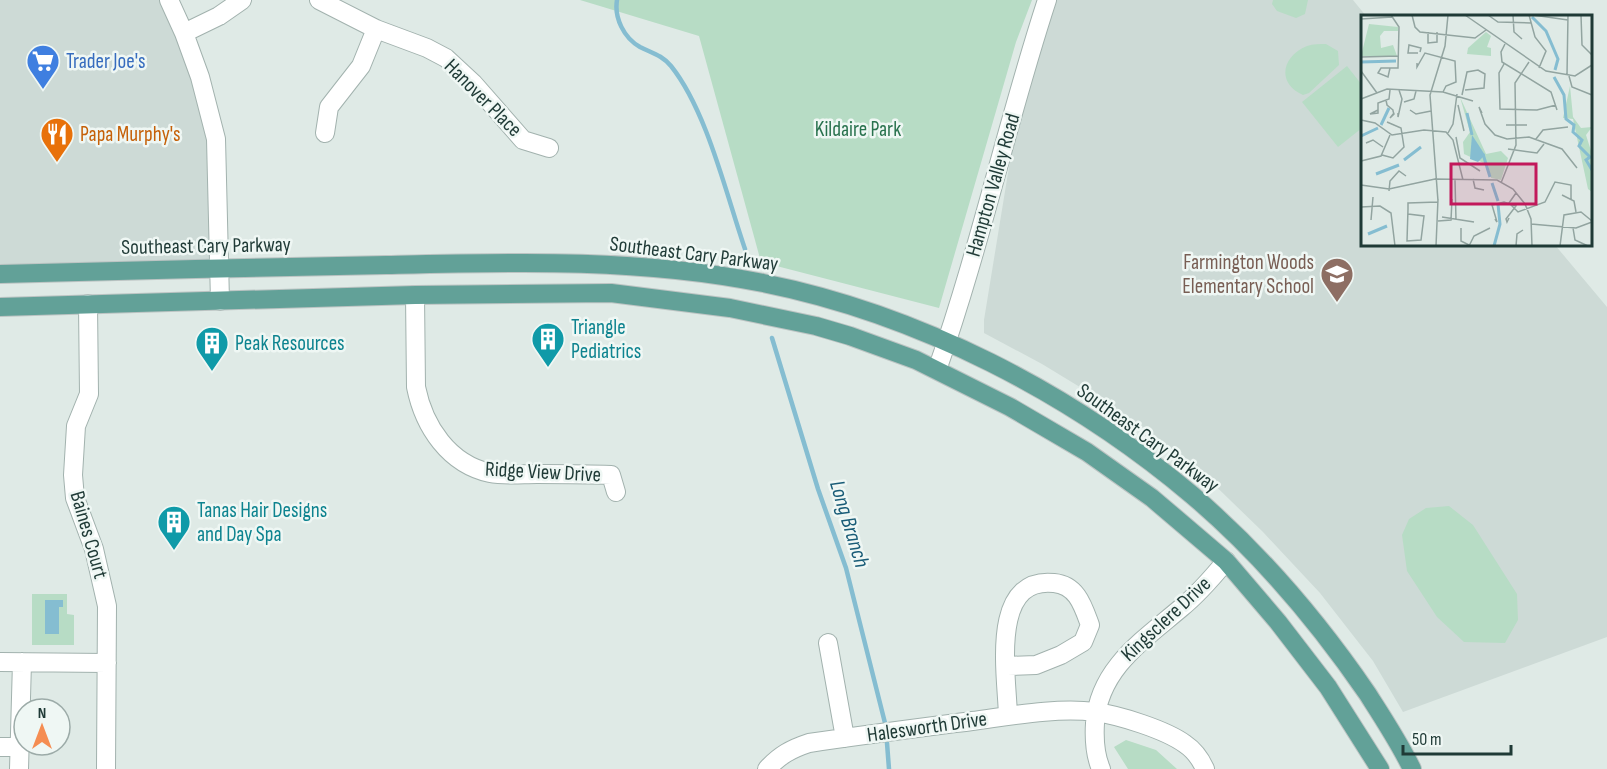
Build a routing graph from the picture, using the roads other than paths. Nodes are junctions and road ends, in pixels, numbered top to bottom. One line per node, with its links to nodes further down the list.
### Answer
1 (169, 0): 6 (street)
2 (242, 0): 6 (street)
3 (319, 0): 5 (street, Hanover Place)
4 (1047, 0): 15 (street, Hampton Valley Road)
5 (376, 29): 7 (street); 8 (street, Hanover Place)
6 (184, 33): 9 (street)
7 (325, 133)
8 (549, 148)
9 (219, 268): 10 (main road, Southeast Cary Parkway); 12 (street); 15 (main road, Southeast Cary Parkway)
10 (0, 274)
11 (415, 295): 12 (main road); 16 (main road); 17 (street, Ridge View Drive)
12 (220, 301): 13 (main road)
13 (87, 304): 14 (main road); 22 (street, Baines Court)
14 (0, 307)
15 (947, 342): 16 (street, Hampton Valley Road); 33 (main road, Southeast Cary Parkway)
16 (937, 370): 18 (main road)
17 (616, 492)
18 (1226, 561): 25 (street, Kingsclere Drive); 32 (main road)
19 (828, 643): 27 (street)
20 (0, 662): 21 (street)
21 (22, 662): 22 (street); 24 (street)
22 (107, 663): 28 (street, Baines Court)
23 (1006, 666): 23 (street); 26 (street)
24 (21, 697)
25 (1096, 712): 26 (street, Halesworth Drive); 30 (street, Kingsclere Drive); 31 (street)
26 (1008, 716): 27 (street, Halesworth Drive)
27 (845, 738): 29 (street, Halesworth Drive)
28 (106, 769)
29 (767, 769)
30 (1101, 769)
31 (1205, 769)
32 (1380, 769)
33 (1412, 769)

